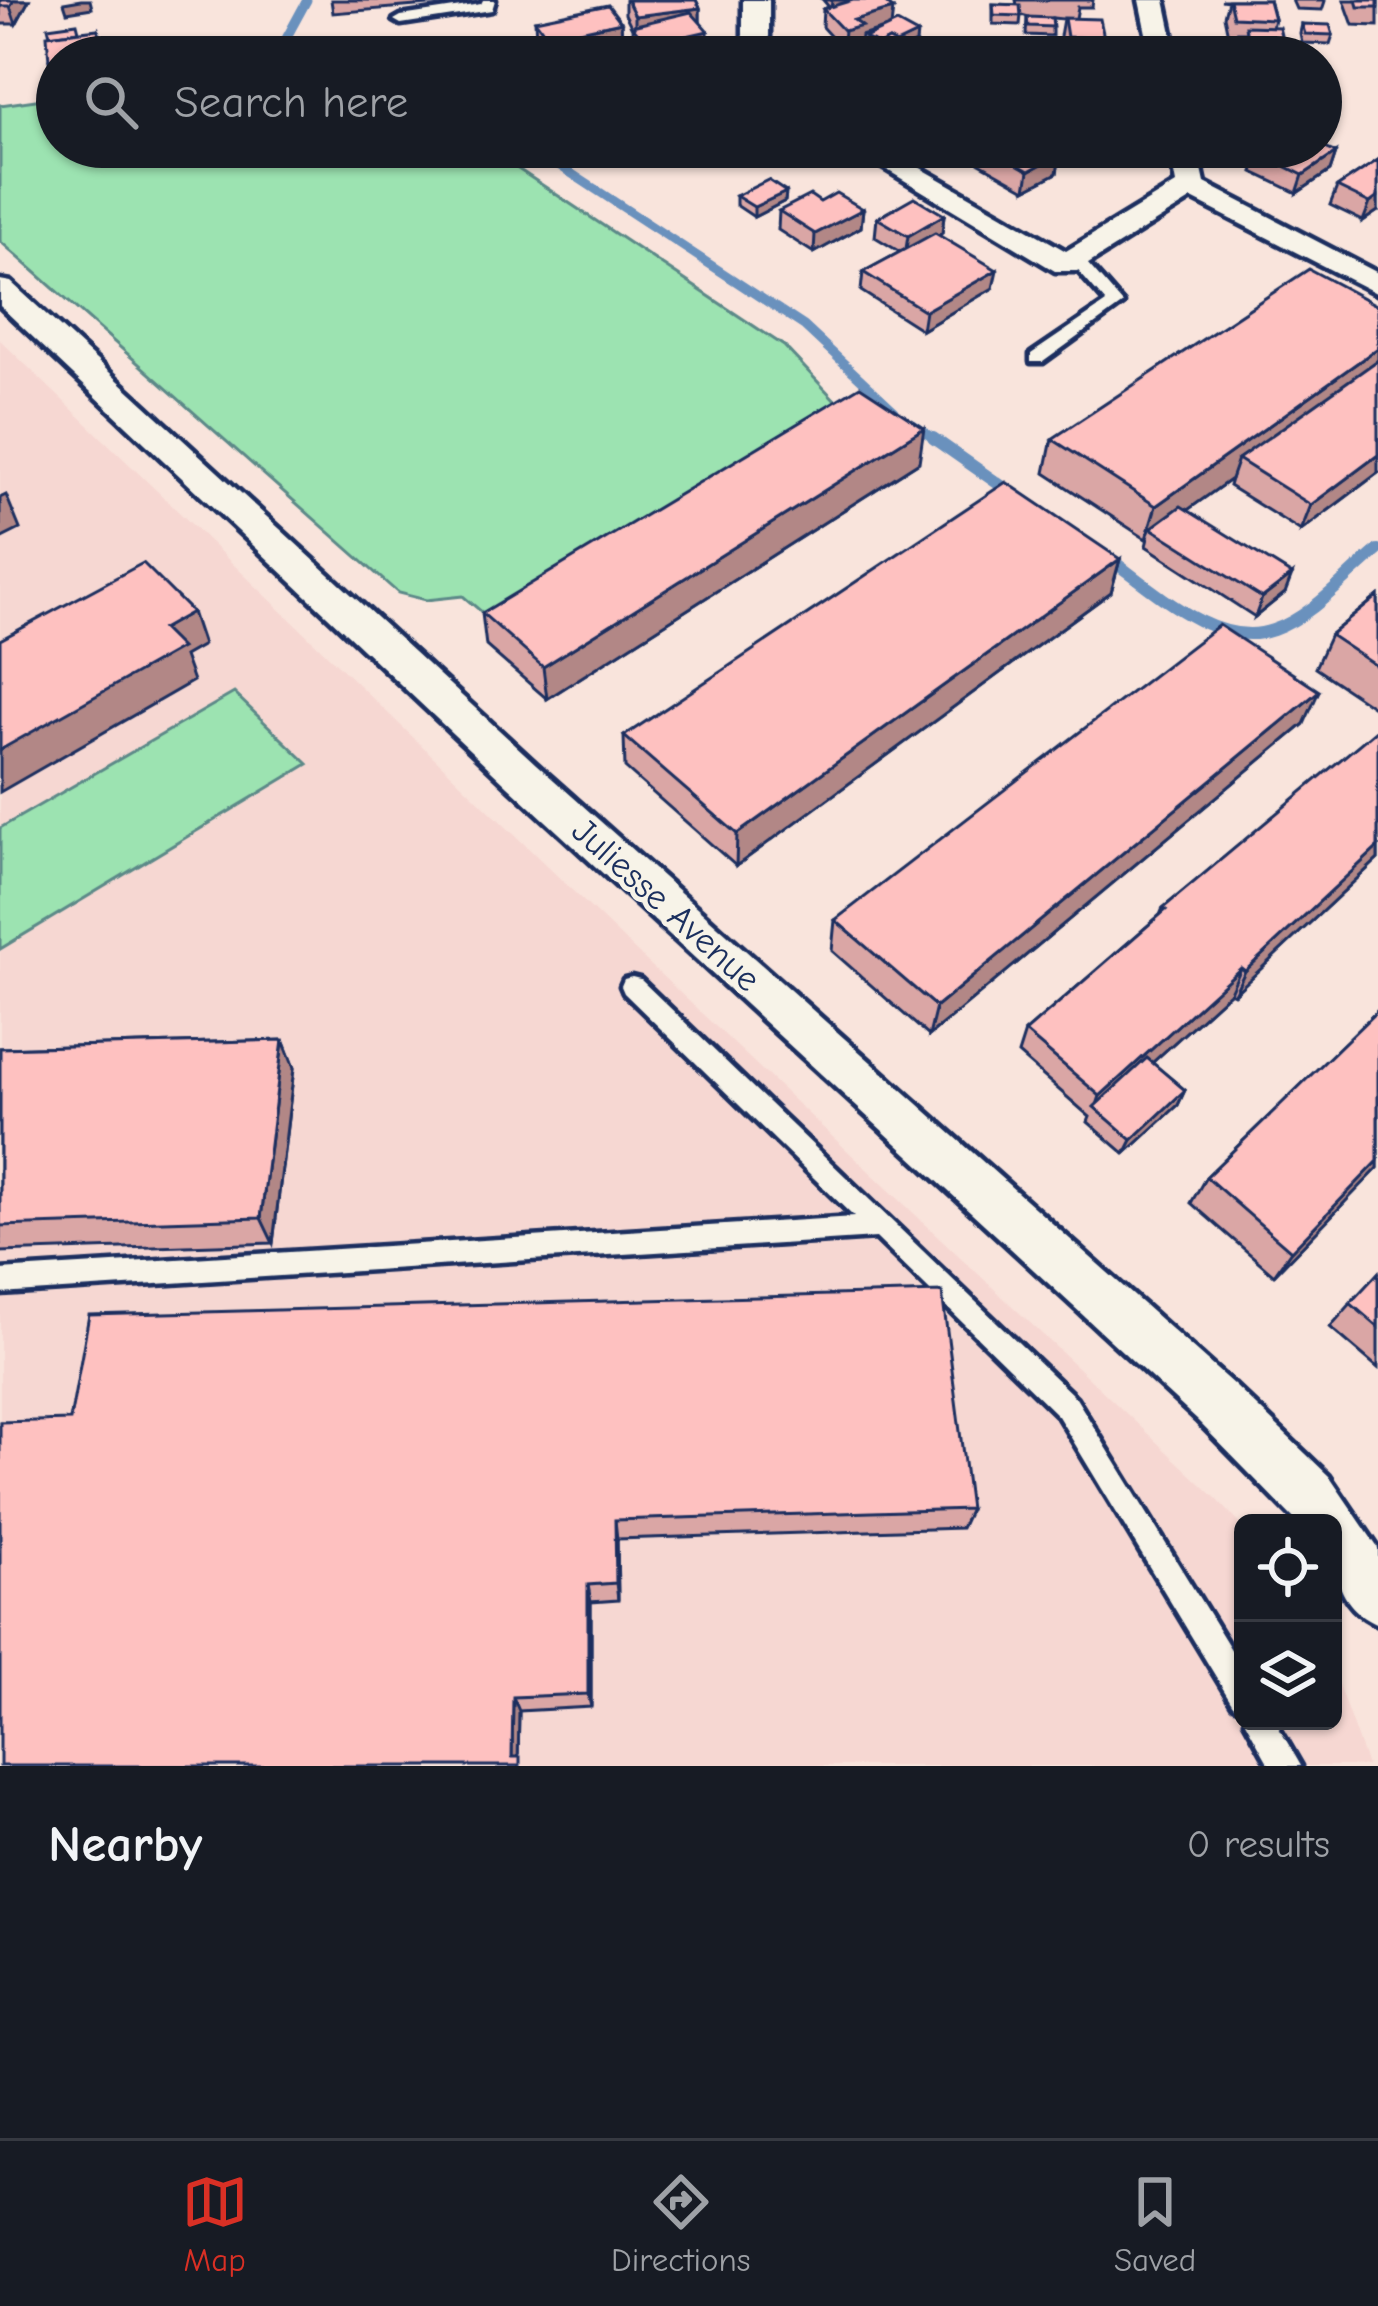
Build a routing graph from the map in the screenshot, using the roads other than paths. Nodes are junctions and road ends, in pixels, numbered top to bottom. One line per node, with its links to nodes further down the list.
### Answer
1 (489, 0): 4 (lane)
2 (756, 0): 5 (street)
3 (1152, 0): 6 (street)
4 (401, 20)
5 (756, 36)
6 (1160, 36)
7 (900, 168): 10 (street)
8 (1188, 168): 9 (street)
9 (1192, 187): 10 (street); 11 (street)
10 (1075, 258): 13 (lane)
11 (1378, 285)
12 (0, 289): 17 (street, Juliesse Avenue)
13 (1037, 358)
14 (632, 986): 15 (lane)
15 (879, 1227): 16 (lane); 20 (lane)
16 (0, 1282)
17 (1323, 1514)
18 (1342, 1542): 19 (street, Juliesse Avenue)
19 (1378, 1597)
20 (1234, 1680)
21 (1264, 1730): 22 (lane)
22 (1286, 1766)

